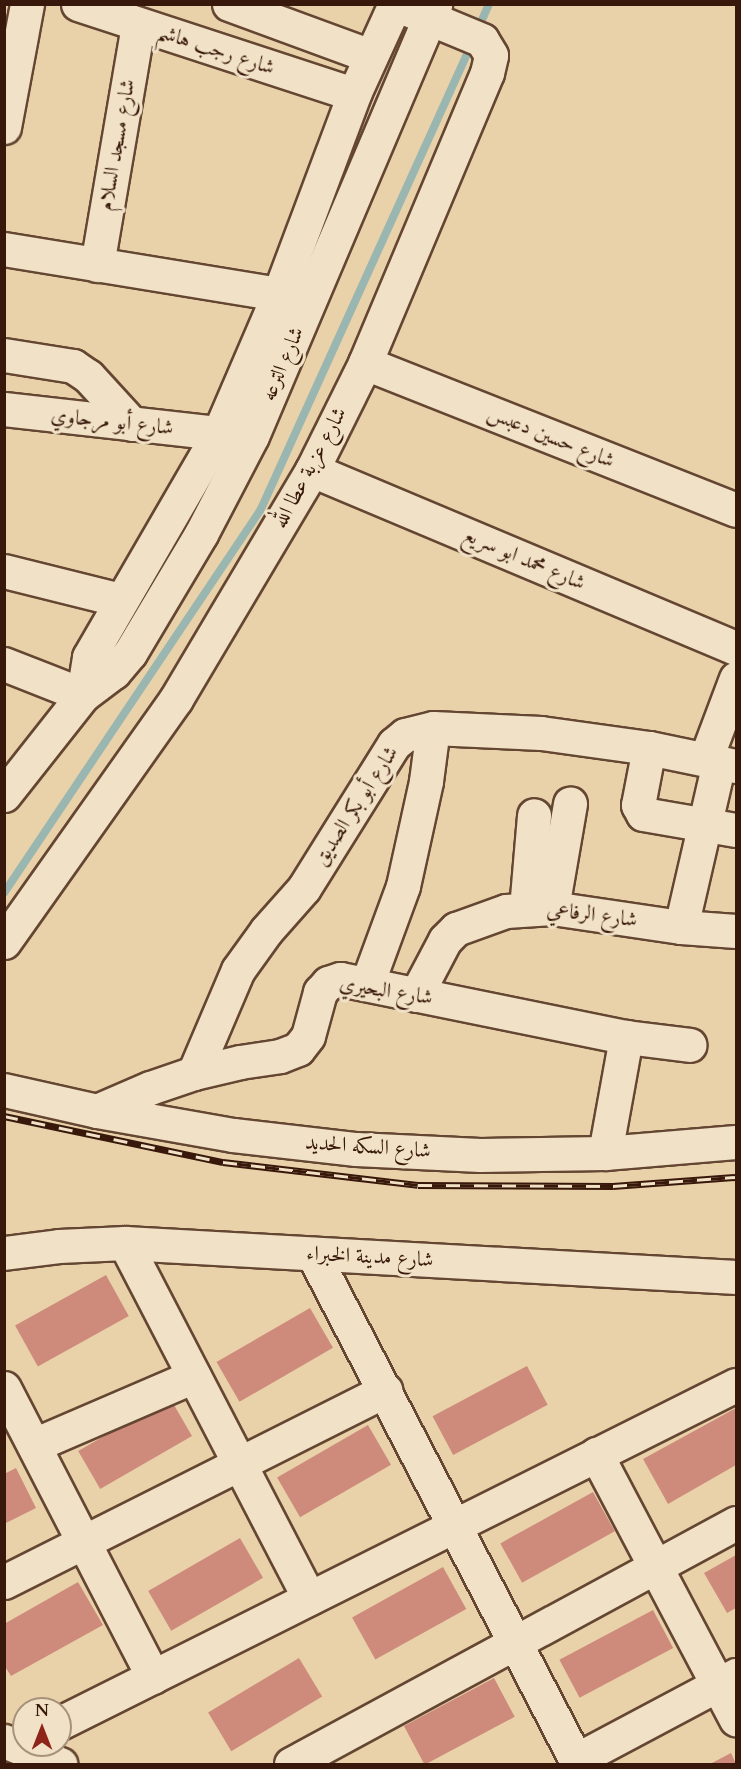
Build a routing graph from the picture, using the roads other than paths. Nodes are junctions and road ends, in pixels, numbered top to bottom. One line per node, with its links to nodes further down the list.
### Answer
1 (27, 4): 9 (street)
2 (78, 4): 6 (street, شارع رجب هاشم)
3 (229, 4): 7 (street)
4 (395, 4): 5 (street, شارع عزبة عطا الله); 7 (street, شارع الترعه)
5 (438, 16): 14 (street, شارع عزبة عطا الله); 25 (street, شارع الترعه)
6 (138, 26): 8 (street, شارع رجب هاشم); 11 (street, شارع مسجد السلام)
7 (370, 56): 8 (street, شارع الترعه)
8 (354, 94): 12 (street, شارع الترعه)
9 (4, 127)
10 (4, 249): 11 (street)
11 (98, 265): 12 (street)
12 (279, 294): 17 (street, شارع الترعه)
13 (4, 355): 16 (street)
14 (364, 363): 18 (street, شارع عزبة عطا الله); 19 (street, شارع حسين دعبس)
15 (4, 410): 16 (street, شارع أبو مرجاوي)
16 (132, 424): 17 (street, شارع أبو مرجاوي)
17 (219, 433): 21 (street, شارع الترعه)
18 (312, 470): 22 (street, شارع محمد ابو سريع); 36 (street, شارع عزبة عطا الله)
19 (736, 510)
20 (4, 571): 21 (street)
21 (120, 600): 25 (street, شارع الترعه)
22 (736, 648)
23 (4, 664): 25 (street)
24 (736, 678): 28 (street)
25 (83, 695): 29 (street, شارع الترعه)
26 (433, 728): 27 (street, شارع أبو بكر الصديق); 37 (street); 41 (street, شارع أبو بكر الصديق)
27 (649, 748): 28 (street, شارع أبو بكر الصديق); 32 (street)
28 (721, 762): 32 (street)
29 (4, 795)
30 (570, 804): 33 (street)
31 (534, 815): 33 (street)
32 (721, 827): 34 (street)
33 (539, 908): 34 (street, شارع الرفاعي); 38 (street, شارع الرفاعي)
34 (681, 927): 35 (street, شارع الرفاعي)
35 (736, 931)
36 (4, 942)
37 (367, 984): 38 (street, شارع البحيري); 41 (street, شارع البحيري)
38 (416, 995): 39 (street, شارع البحيري)
39 (626, 1037): 40 (street, شارع البحيري); 45 (street)
40 (690, 1045)
41 (195, 1073): 43 (street, شارع البحيري)
42 (4, 1090): 43 (street, شارع السكه الحديد)
43 (97, 1111): 45 (street, شارع السكه الحديد)
44 (736, 1142): 45 (street, شارع السكه الحديد)
45 (605, 1153)
46 (125, 1243): 47 (street, شارع مدينة الخبراء); 48 (street, شارع مدينة الخبراء); 50 (street)
47 (4, 1253)
48 (313, 1254): 49 (street, شارع مدينة الخبراء); 53 (street)
49 (736, 1277)
50 (194, 1376): 54 (street); 56 (street)
51 (736, 1385): 55 (street)
52 (4, 1388): 54 (street)
53 (385, 1390): 56 (street); 58 (street)
54 (34, 1445): 59 (street)
55 (596, 1454): 58 (street); 60 (street)
56 (240, 1465): 59 (street); 62 (street)
57 (736, 1522): 60 (street)
58 (454, 1525): 62 (street); 63 (street)
59 (84, 1542): 61 (street); 64 (street)
60 (655, 1566): 63 (street); 65 (street)
61 (4, 1582)
62 (309, 1598): 64 (street)
63 (514, 1642): 69 (street); 71 (street)
64 (153, 1677): 66 (street)
65 (728, 1680): 67 (street); 69 (street)
66 (72, 1717)
67 (736, 1719)
68 (46, 1757): 70 (street)
69 (577, 1762)
70 (60, 1764)
71 (291, 1764)

